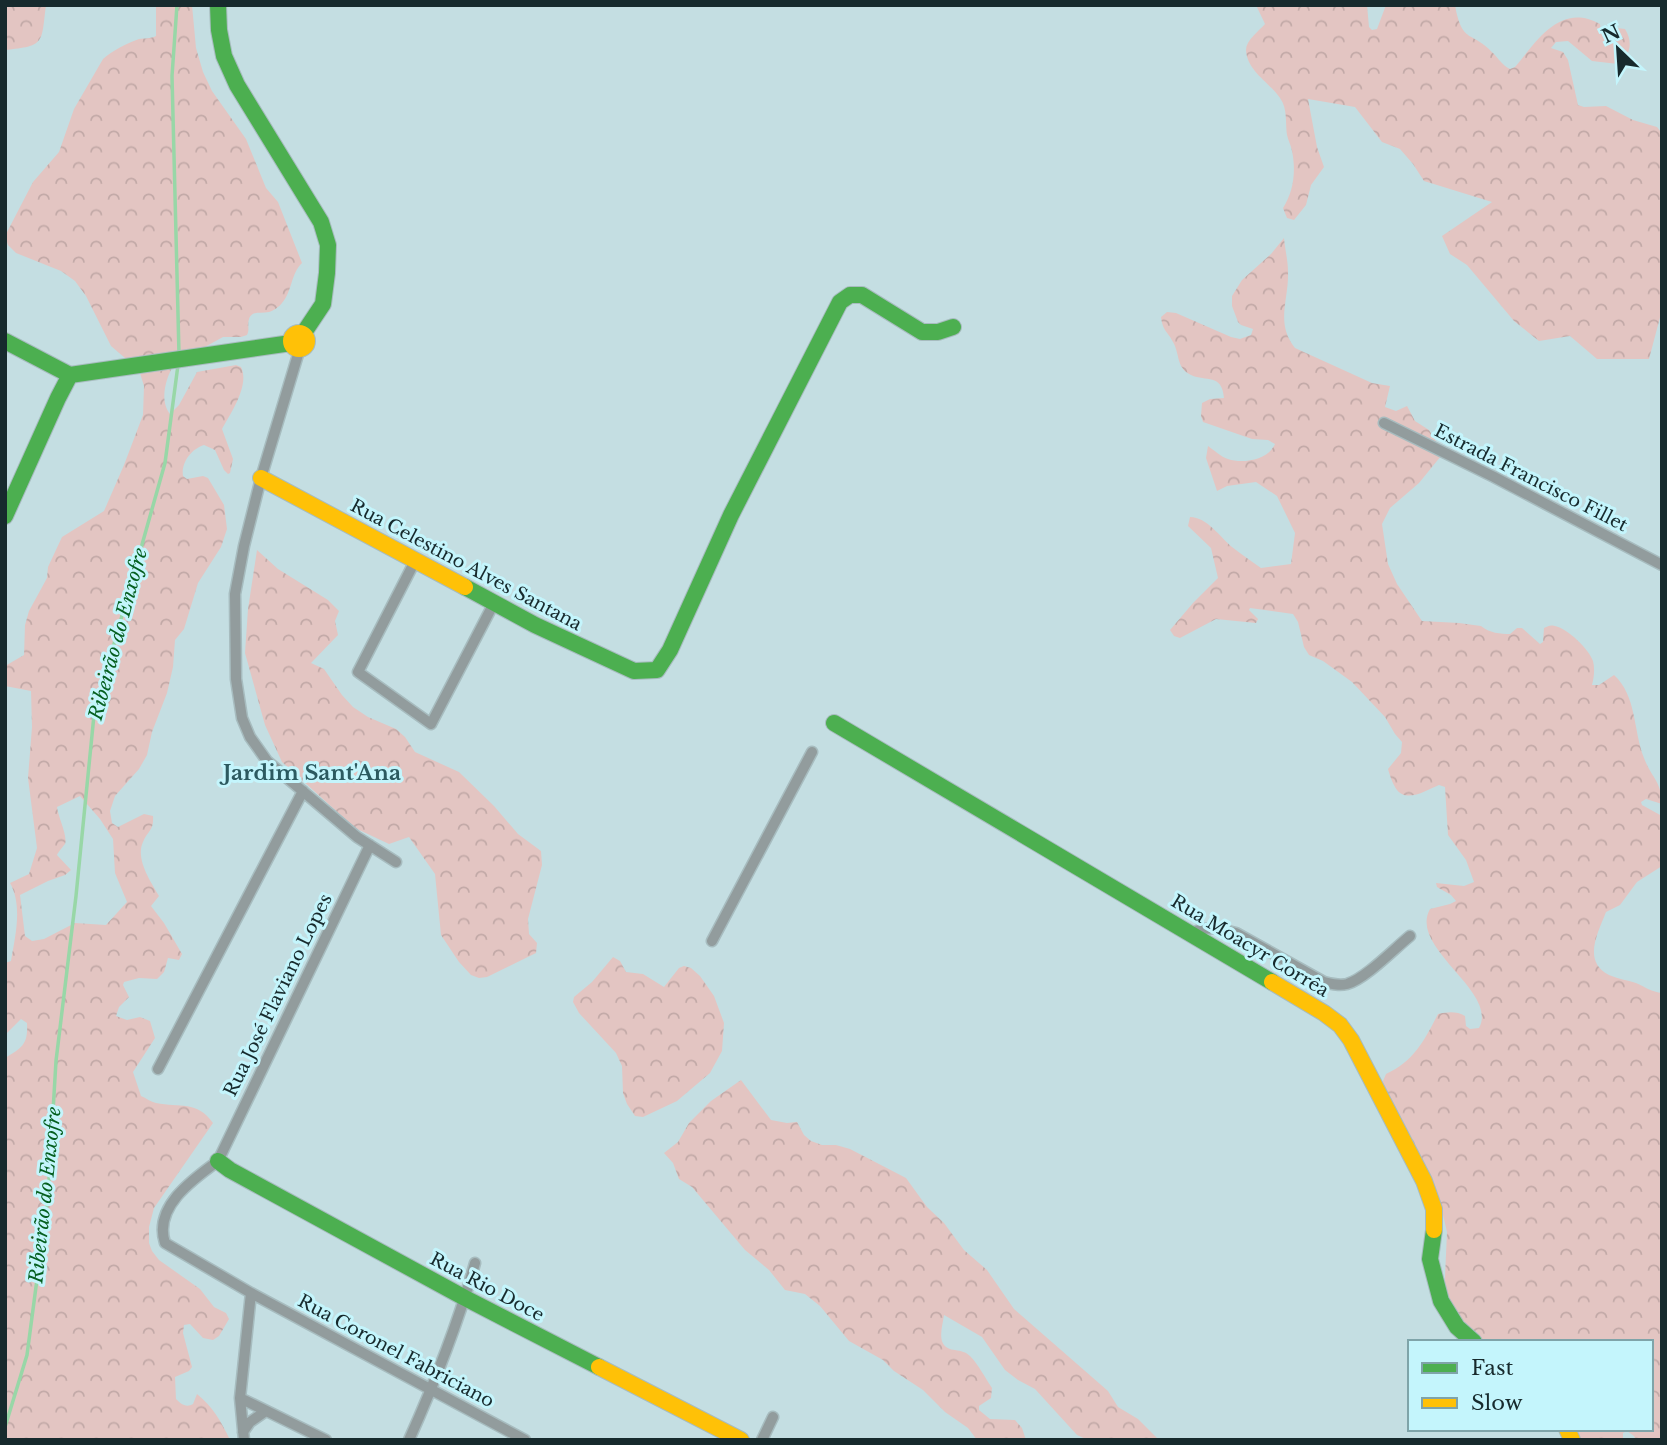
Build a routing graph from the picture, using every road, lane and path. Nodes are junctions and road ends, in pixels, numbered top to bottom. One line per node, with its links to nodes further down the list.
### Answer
1 (218, 5): 4 (street)
2 (953, 327): 11 (street, Rua Celestino Alves Santana)
3 (5, 341): 5 (street)
4 (298, 342): 5 (street); 7 (street)
5 (71, 375): 8 (street)
6 (1384, 424): 10 (street, Estrada Francisco Fillet)
7 (261, 478): 9 (street, Rua Celestino Alves Santana); 14 (street)
8 (5, 516)
9 (415, 561): 11 (street, Rua Celestino Alves Santana); 11 (street)
10 (1662, 565)
11 (494, 603)
12 (834, 723): 17 (street, Rua Moacyr Corrêa)
13 (812, 752): 19 (street)
14 (303, 791): 15 (street); 20 (street)
15 (370, 845): 16 (street); 21 (street, Rua José Flaviano Lopes)
16 (396, 862)
17 (1192, 933): 18 (street); 25 (street, Rua Moacyr Corrêa)
18 (1410, 936)
19 (712, 941)
20 (158, 1069)
21 (218, 1161): 23 (street, Rua Coronel Fabriciano); 24 (street, Rua Rio Doce)
22 (475, 1263): 24 (street)
23 (251, 1293): 26 (street, Rua Coronel Fabriciano); 27 (street)
24 (465, 1298): 26 (street); 34 (street, Rua Rio Doce)
25 (1472, 1340)
26 (432, 1389): 32 (street); 33 (street, Rua Coronel Fabriciano)
27 (240, 1398): 28 (street); 30 (street)
28 (266, 1410): 30 (street); 31 (street)
29 (773, 1417): 35 (street)
30 (243, 1436)
31 (326, 1440)
32 (408, 1440)
33 (525, 1440)
34 (741, 1440)
35 (762, 1440)

